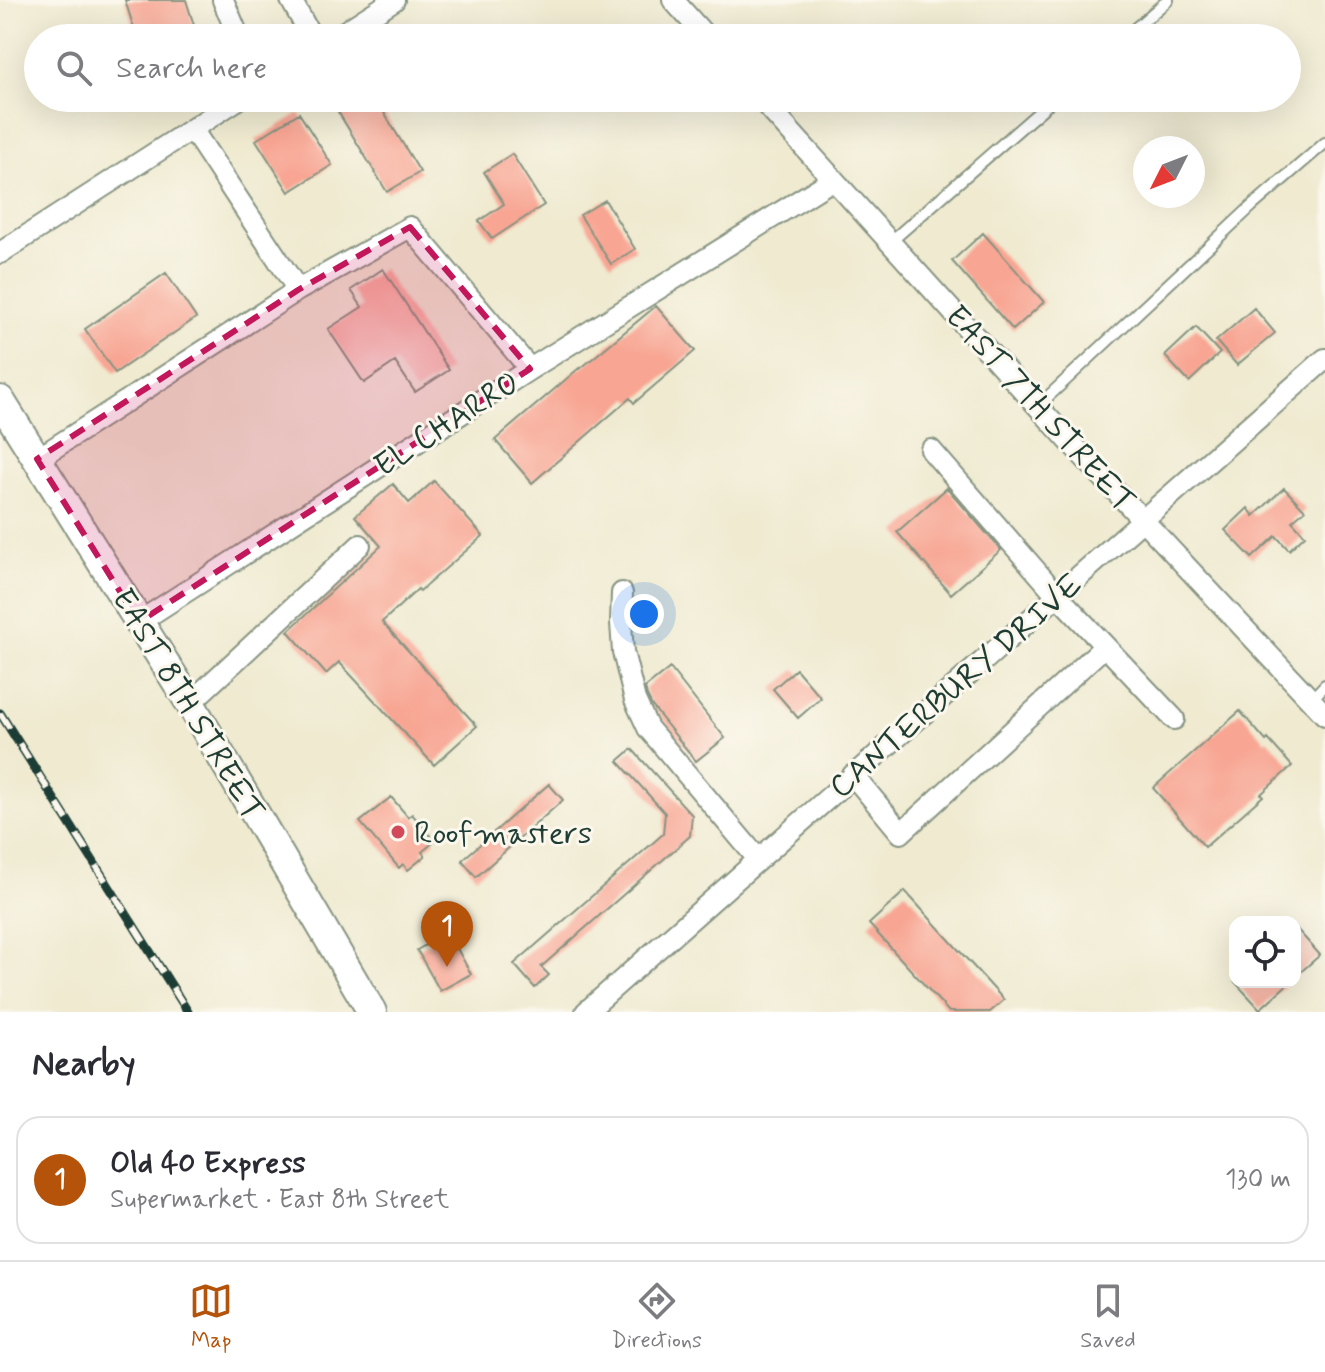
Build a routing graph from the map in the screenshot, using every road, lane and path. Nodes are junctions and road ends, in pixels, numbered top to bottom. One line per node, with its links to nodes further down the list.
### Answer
1 (223, 0): 6 (street)
2 (291, 0): 7 (street)
3 (394, 0): 8 (street)
4 (673, 0): 9 (street)
5 (1168, 0): 10 (lane)
6 (233, 24)
7 (304, 24)
8 (357, 24)
9 (694, 24)
10 (1140, 24)
11 (218, 112): 14 (street)
12 (772, 112): 16 (street, EAST 7TH STREET)
13 (1039, 112): 17 (lane)
14 (192, 129): 18 (street); 19 (street)
15 (1325, 143): 23 (lane)
16 (832, 180): 17 (street, EAST 7TH STREET); 21 (street)
17 (889, 243): 23 (street, EAST 7TH STREET)
18 (0, 253)
19 (298, 290): 21 (street, EL CHARRO); 25 (street)
20 (1325, 359): 26 (street, CANTERBURY DRIVE)
21 (530, 369): 30 (street, EL CHARRO)
22 (0, 400): 25 (main road, EAST 8TH STREET)
23 (1038, 406): 26 (street, EAST 7TH STREET)
24 (931, 450): 29 (street)
25 (37, 459): 30 (main road, EAST 8TH STREET)
26 (1143, 519): 29 (street, CANTERBURY DRIVE); 32 (street, EAST 7TH STREET)
27 (360, 545): 33 (street)
28 (622, 593): 36 (street)
29 (1057, 595): 31 (street); 35 (street, CANTERBURY DRIVE)
30 (139, 622): 33 (main road, EAST 8TH STREET)
31 (1105, 646): 34 (street); 35 (street)
32 (1320, 700)
33 (190, 703): 37 (main road, EAST 8TH STREET)
34 (1174, 719)
35 (853, 775): 36 (street, CANTERBURY DRIVE)
36 (758, 859): 38 (street, CANTERBURY DRIVE)
37 (372, 1012)
38 (586, 1012)

